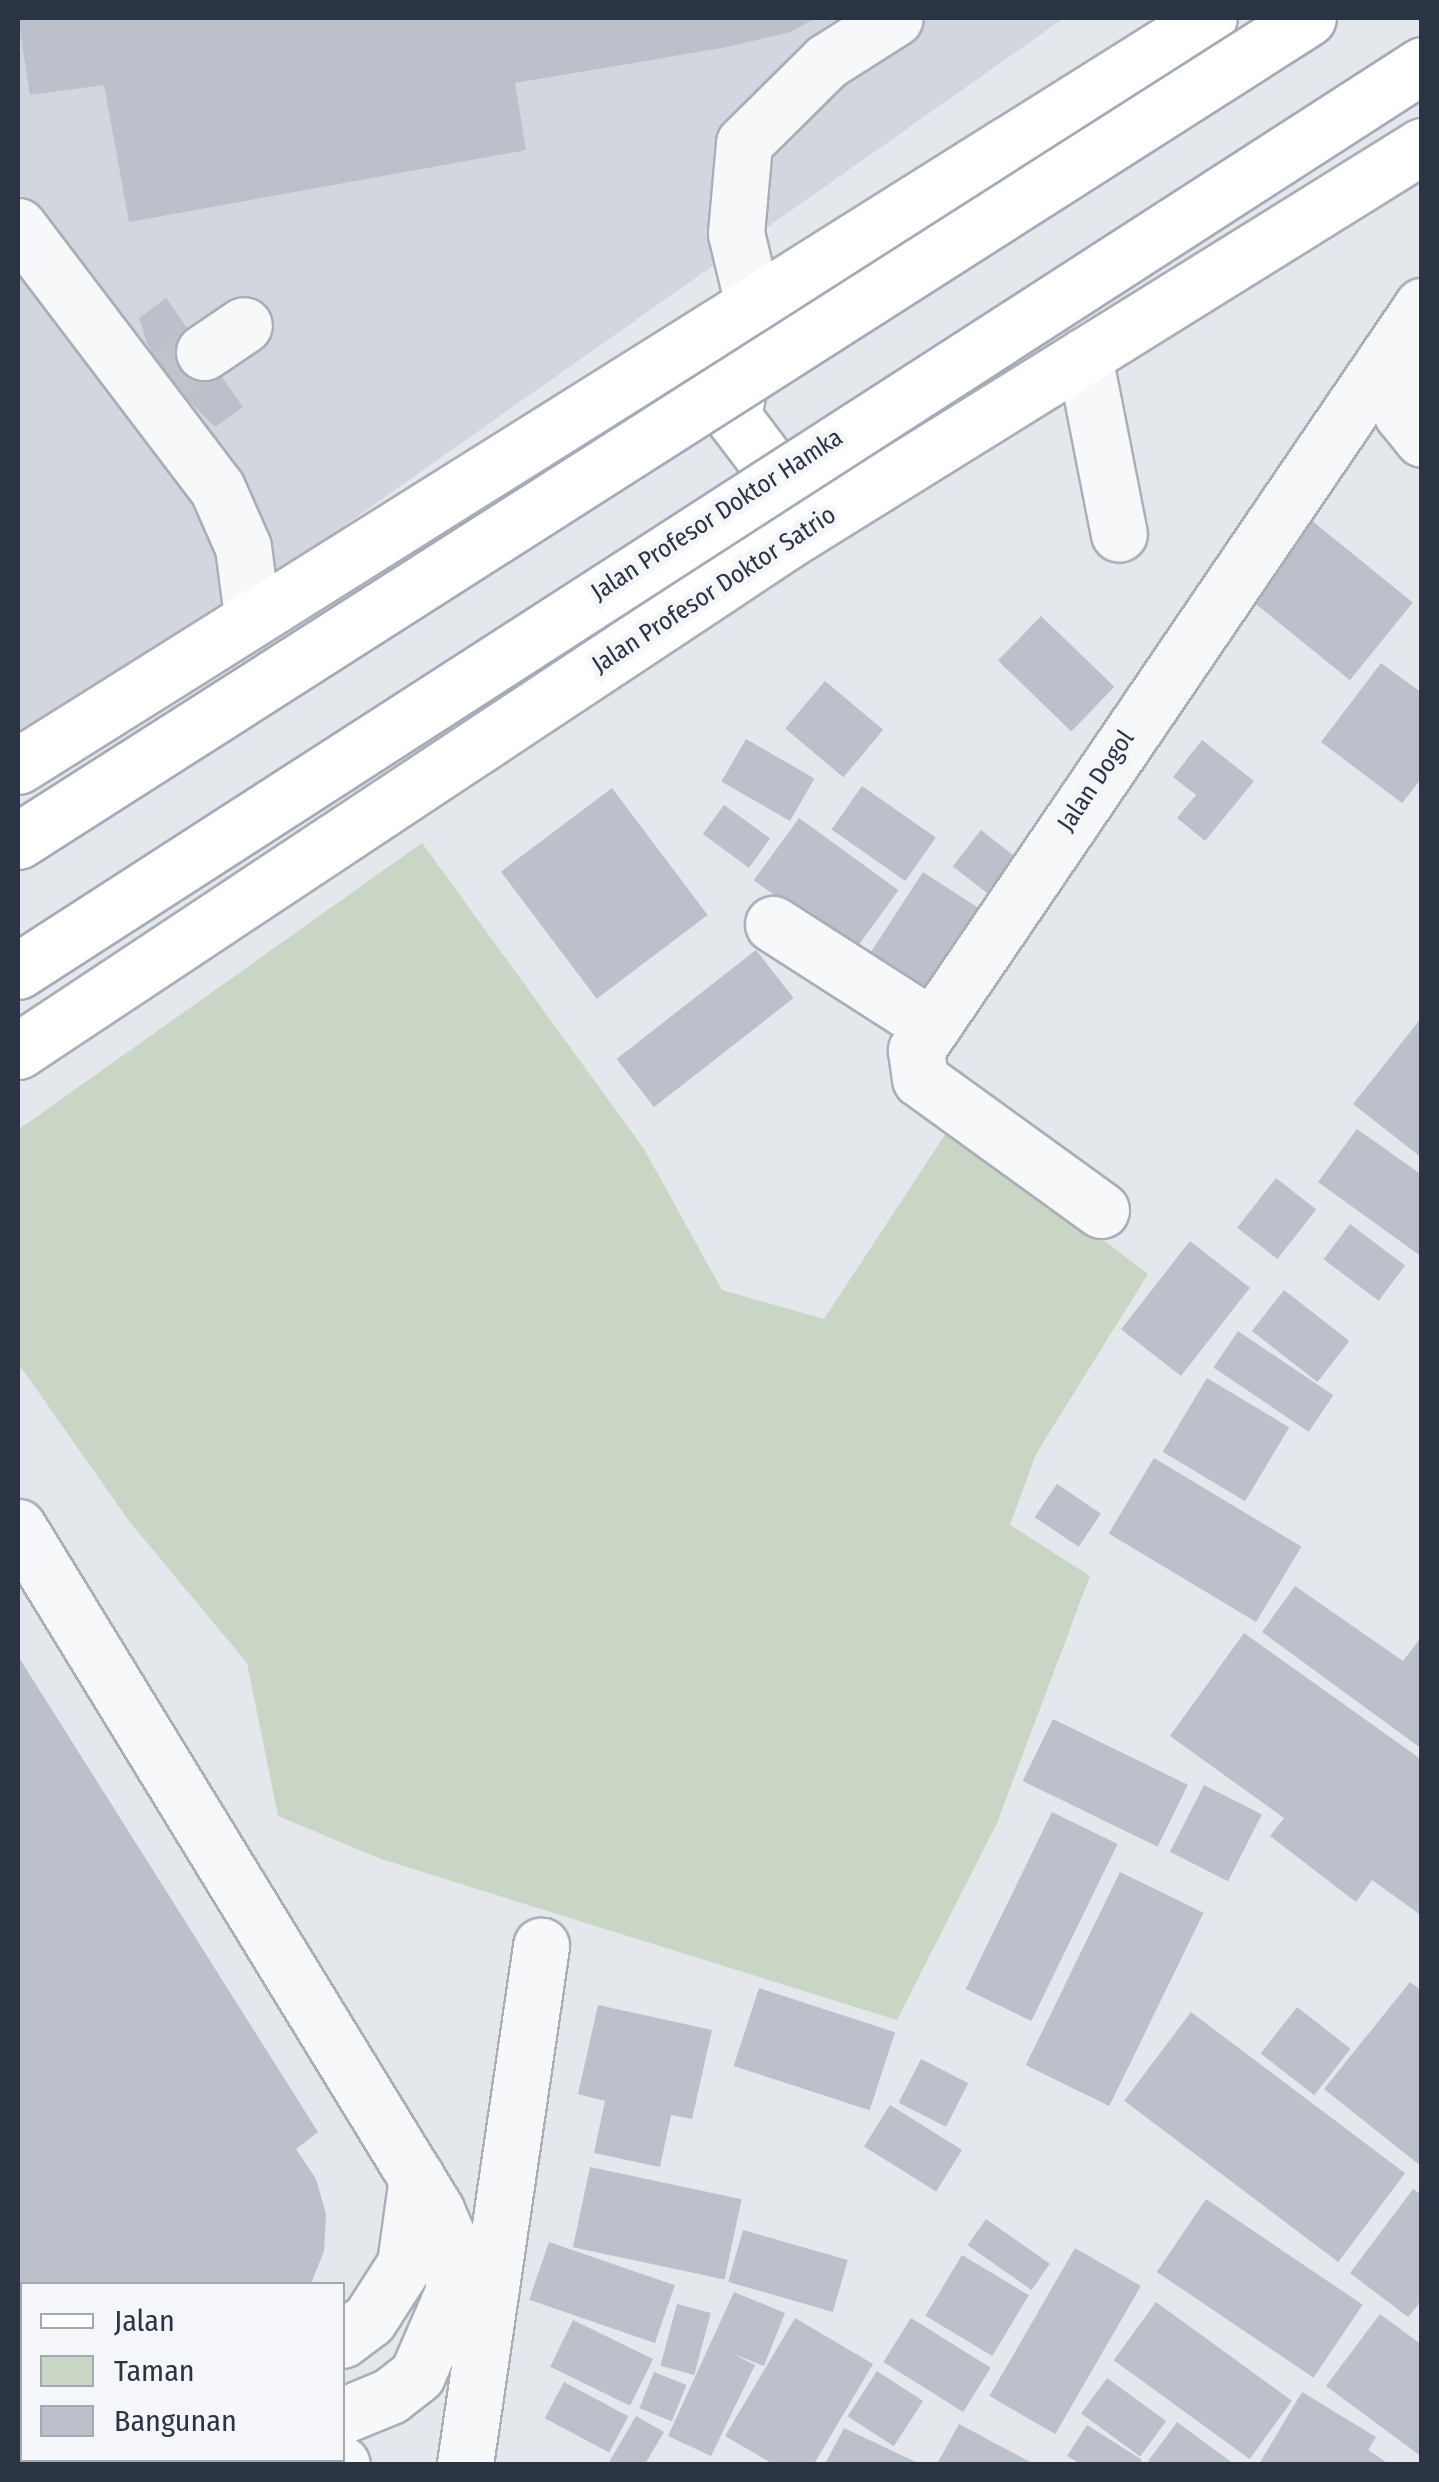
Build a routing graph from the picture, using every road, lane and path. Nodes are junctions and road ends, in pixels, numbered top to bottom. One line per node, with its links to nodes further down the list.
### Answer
1 (894, 18): 7 (street)
2 (1210, 18): 7 (main road)
3 (1308, 18): 16 (main road, bridge)
4 (1422, 65): 18 (main road, Jalan Profesor Doktor Hamka, bridge)
5 (1422, 146): 9 (main road, Jalan Profesor Doktor Satrio)
6 (18, 226): 14 (street)
7 (763, 297): 12 (main road); 14 (main road)
8 (1422, 306): 19 (street, Jalan Dogol)
9 (1084, 356): 12 (main road, Jalan Profesor Doktor Satrio); 13 (street)
10 (1422, 384): 11 (street)
11 (1422, 439)
12 (869, 489): 20 (main road, Jalan Profesor Doktor Satrio)
13 (1119, 534)
14 (246, 593): 15 (main road)
15 (18, 766)
16 (18, 841)
17 (773, 924): 19 (street)
18 (18, 971)
19 (932, 1026): 21 (street, Jalan Dogol)
20 (18, 1050)
21 (1101, 1210)
22 (18, 1528): 25 (street)
23 (18, 1583): 25 (street)
24 (540, 1946): 28 (street)
25 (414, 2194): 26 (street); 27 (street)
26 (345, 2338)
27 (345, 2415)
28 (465, 2464)

